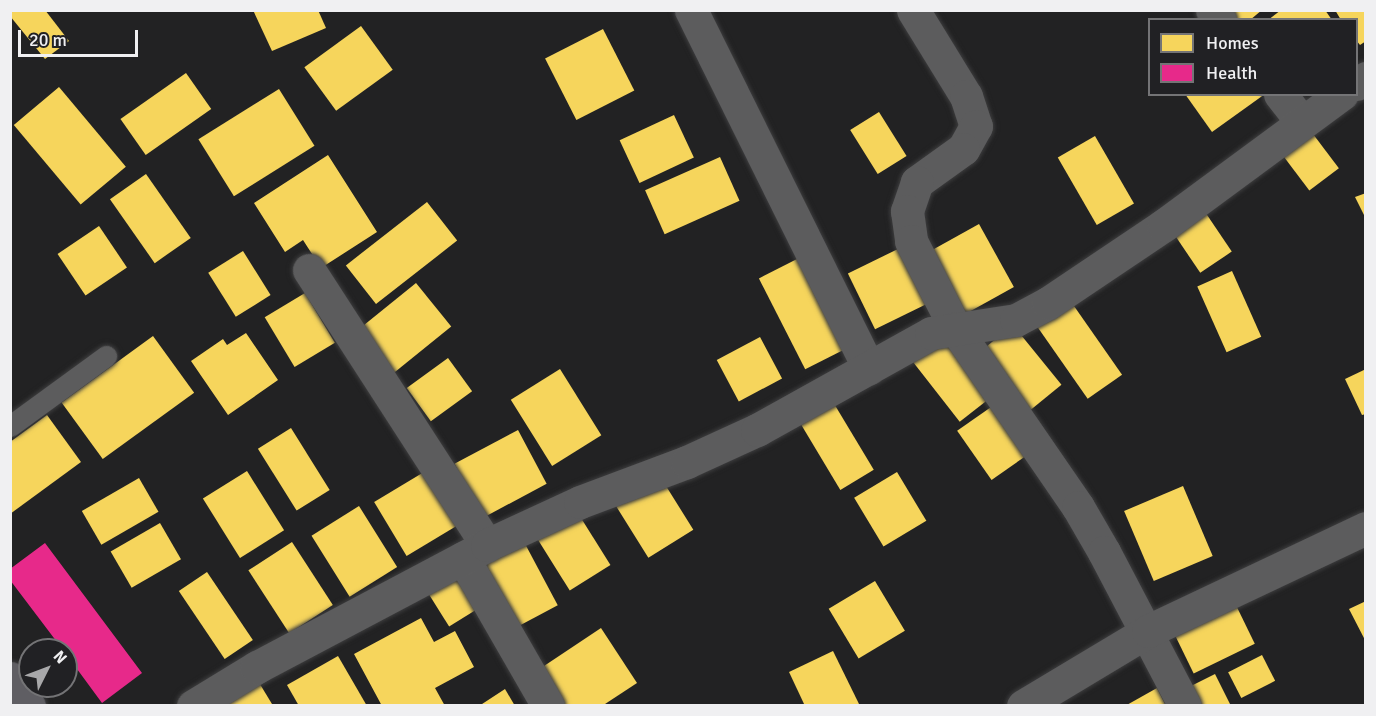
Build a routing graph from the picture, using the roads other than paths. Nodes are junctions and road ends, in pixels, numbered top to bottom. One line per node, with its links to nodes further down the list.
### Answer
1 (691, 10): 9 (street)
2 (913, 10): 7 (street)
3 (1282, 96): 5 (street)
4 (1339, 96): 5 (street)
5 (1302, 122): 7 (street)
6 (309, 270): 12 (street)
7 (955, 328): 9 (street); 13 (street)
8 (106, 356): 10 (lane)
9 (869, 368): 12 (street)
10 (10, 426)
11 (1365, 528): 13 (street)
12 (476, 552): 16 (street); 17 (street)
13 (1148, 631): 18 (street); 19 (street)
14 (10, 678): 15 (main road)
15 (29, 705)
16 (193, 705)
17 (548, 705)
18 (1023, 705)
19 (1185, 705)

